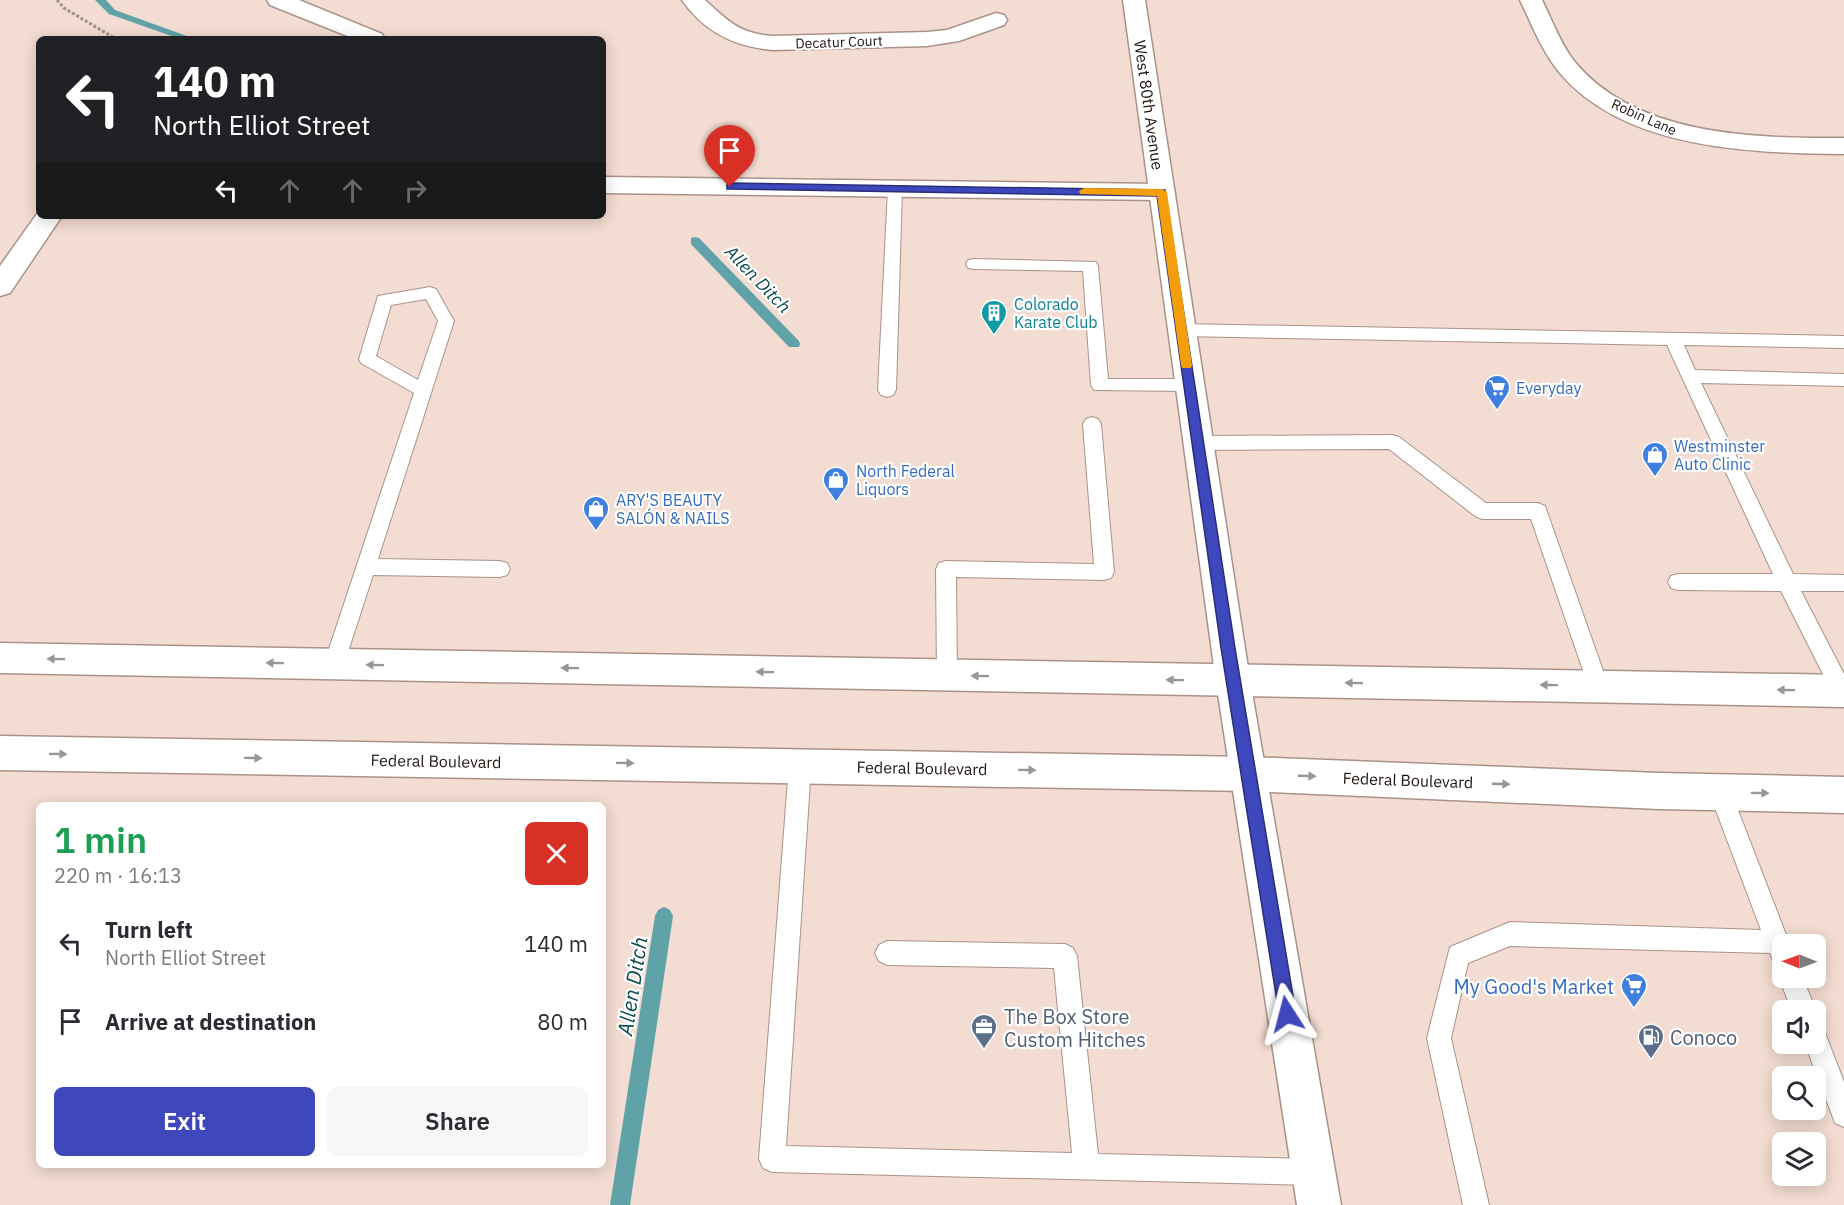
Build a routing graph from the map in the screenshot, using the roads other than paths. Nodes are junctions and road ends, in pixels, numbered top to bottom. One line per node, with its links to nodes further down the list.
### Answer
1 (278, 0): 6 (main road)
2 (693, 0): 5 (main road, Decatur Court)
3 (1134, 0): 10 (main road, West 80th Avenue)
4 (1531, 0): 7 (main road, Robin Lane)
5 (996, 20)
6 (368, 36)
7 (1844, 146)
8 (606, 185): 9 (main road)
9 (895, 189): 10 (main road); 21 (lane)
10 (1162, 192): 14 (main road, West 80th Avenue)
11 (46, 219): 13 (main road)
12 (974, 264): 19 (lane)
13 (0, 286)
14 (1182, 330): 15 (lane); 19 (main road, West 80th Avenue)
15 (1672, 338): 16 (lane); 17 (lane)
16 (1844, 342)
17 (1690, 376): 18 (lane); 26 (lane)
18 (1844, 380)
19 (1189, 385): 23 (main road, West 80th Avenue)
20 (423, 390): 20 (lane); 24 (lane)
21 (887, 390)
22 (1092, 424): 31 (lane)
23 (1198, 442): 32 (main road, West 80th Avenue); 33 (lane)
24 (365, 567): 25 (lane); 30 (lane)
25 (500, 569)
26 (1786, 581): 27 (lane); 28 (lane); 34 (lane)
27 (1678, 582)
28 (1844, 583)
29 (0, 658): 30 (main road, one-way to 29)
30 (334, 664): 31 (main road, one-way to 30)
31 (947, 676): 32 (main road, one-way to 31)
32 (1233, 681): 33 (main road, one-way to 32); 37 (main road, West 80th Avenue)
33 (1598, 686): 34 (main road, one-way to 33)
34 (1843, 691)
35 (0, 753): 36 (main road, Federal Boulevard, one-way to 36)
36 (800, 766): 37 (main road, Federal Boulevard, one-way to 37); 45 (lane)
37 (1248, 774): 38 (main road, Federal Boulevard, one-way to 38); 46 (main road, West 80th Avenue)
38 (1720, 792): 39 (main road, Federal Boulevard, one-way to 39); 40 (lane)
39 (1844, 795)
40 (1775, 934)
41 (1772, 948): 47 (lane)
42 (887, 953): 45 (lane)
43 (1820, 1054): 44 (lane)
44 (1844, 1114)
45 (1086, 1167): 46 (lane)
46 (1316, 1189)
47 (1476, 1205)

